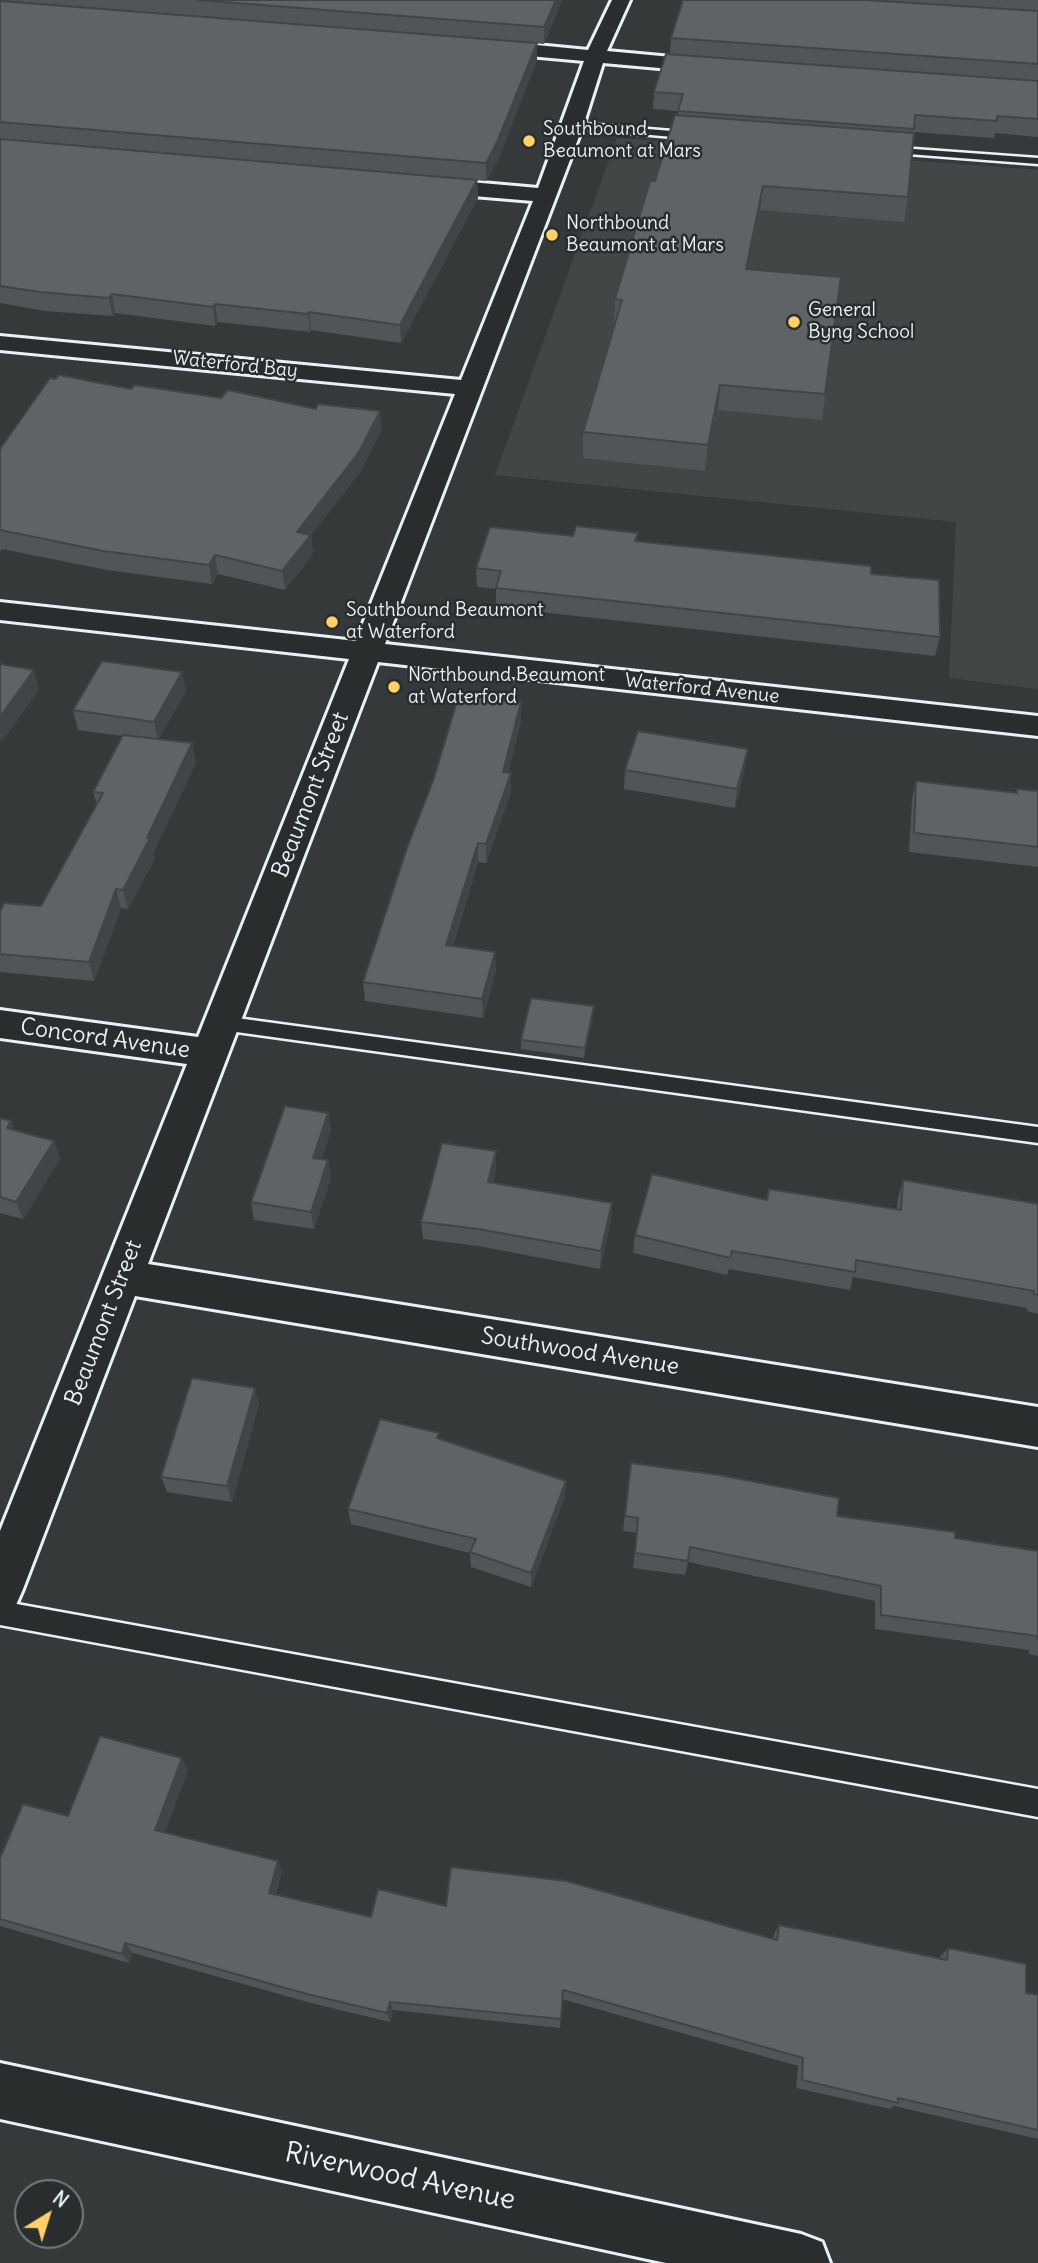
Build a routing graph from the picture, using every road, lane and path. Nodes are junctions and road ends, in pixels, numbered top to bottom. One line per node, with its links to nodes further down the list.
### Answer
1 (621, 0): 3 (street, Beaumont Street)
2 (464, 44): 3 (street)
3 (596, 56): 4 (street); 5 (street, Beaumont Street)
4 (740, 68)
5 (573, 126): 6 (lane); 10 (street, Beaumont Street)
6 (704, 137)
7 (871, 149): 8 (lane)
8 (1038, 161)
9 (408, 183): 10 (street)
10 (545, 195): 12 (street, Beaumont Street)
11 (0, 342): 12 (street, Waterford Bay)
12 (470, 388): 14 (street, Beaumont Street)
13 (0, 611): 14 (street)
14 (366, 653): 15 (street, Waterford Avenue); 17 (street, Beaumont Street)
15 (1038, 726)
16 (0, 1024): 17 (street, Concord Avenue)
17 (216, 1038): 18 (lane); 19 (street, Beaumont Street)
18 (1038, 1135)
19 (122, 1277): 20 (street, Southwood Avenue); 21 (street, Beaumont Street)
20 (1038, 1427)
21 (0, 1590)
22 (0, 1613): 23 (lane)
23 (1038, 1803)
24 (0, 2091): 25 (street, Riverwood Avenue)
25 (800, 2263)

